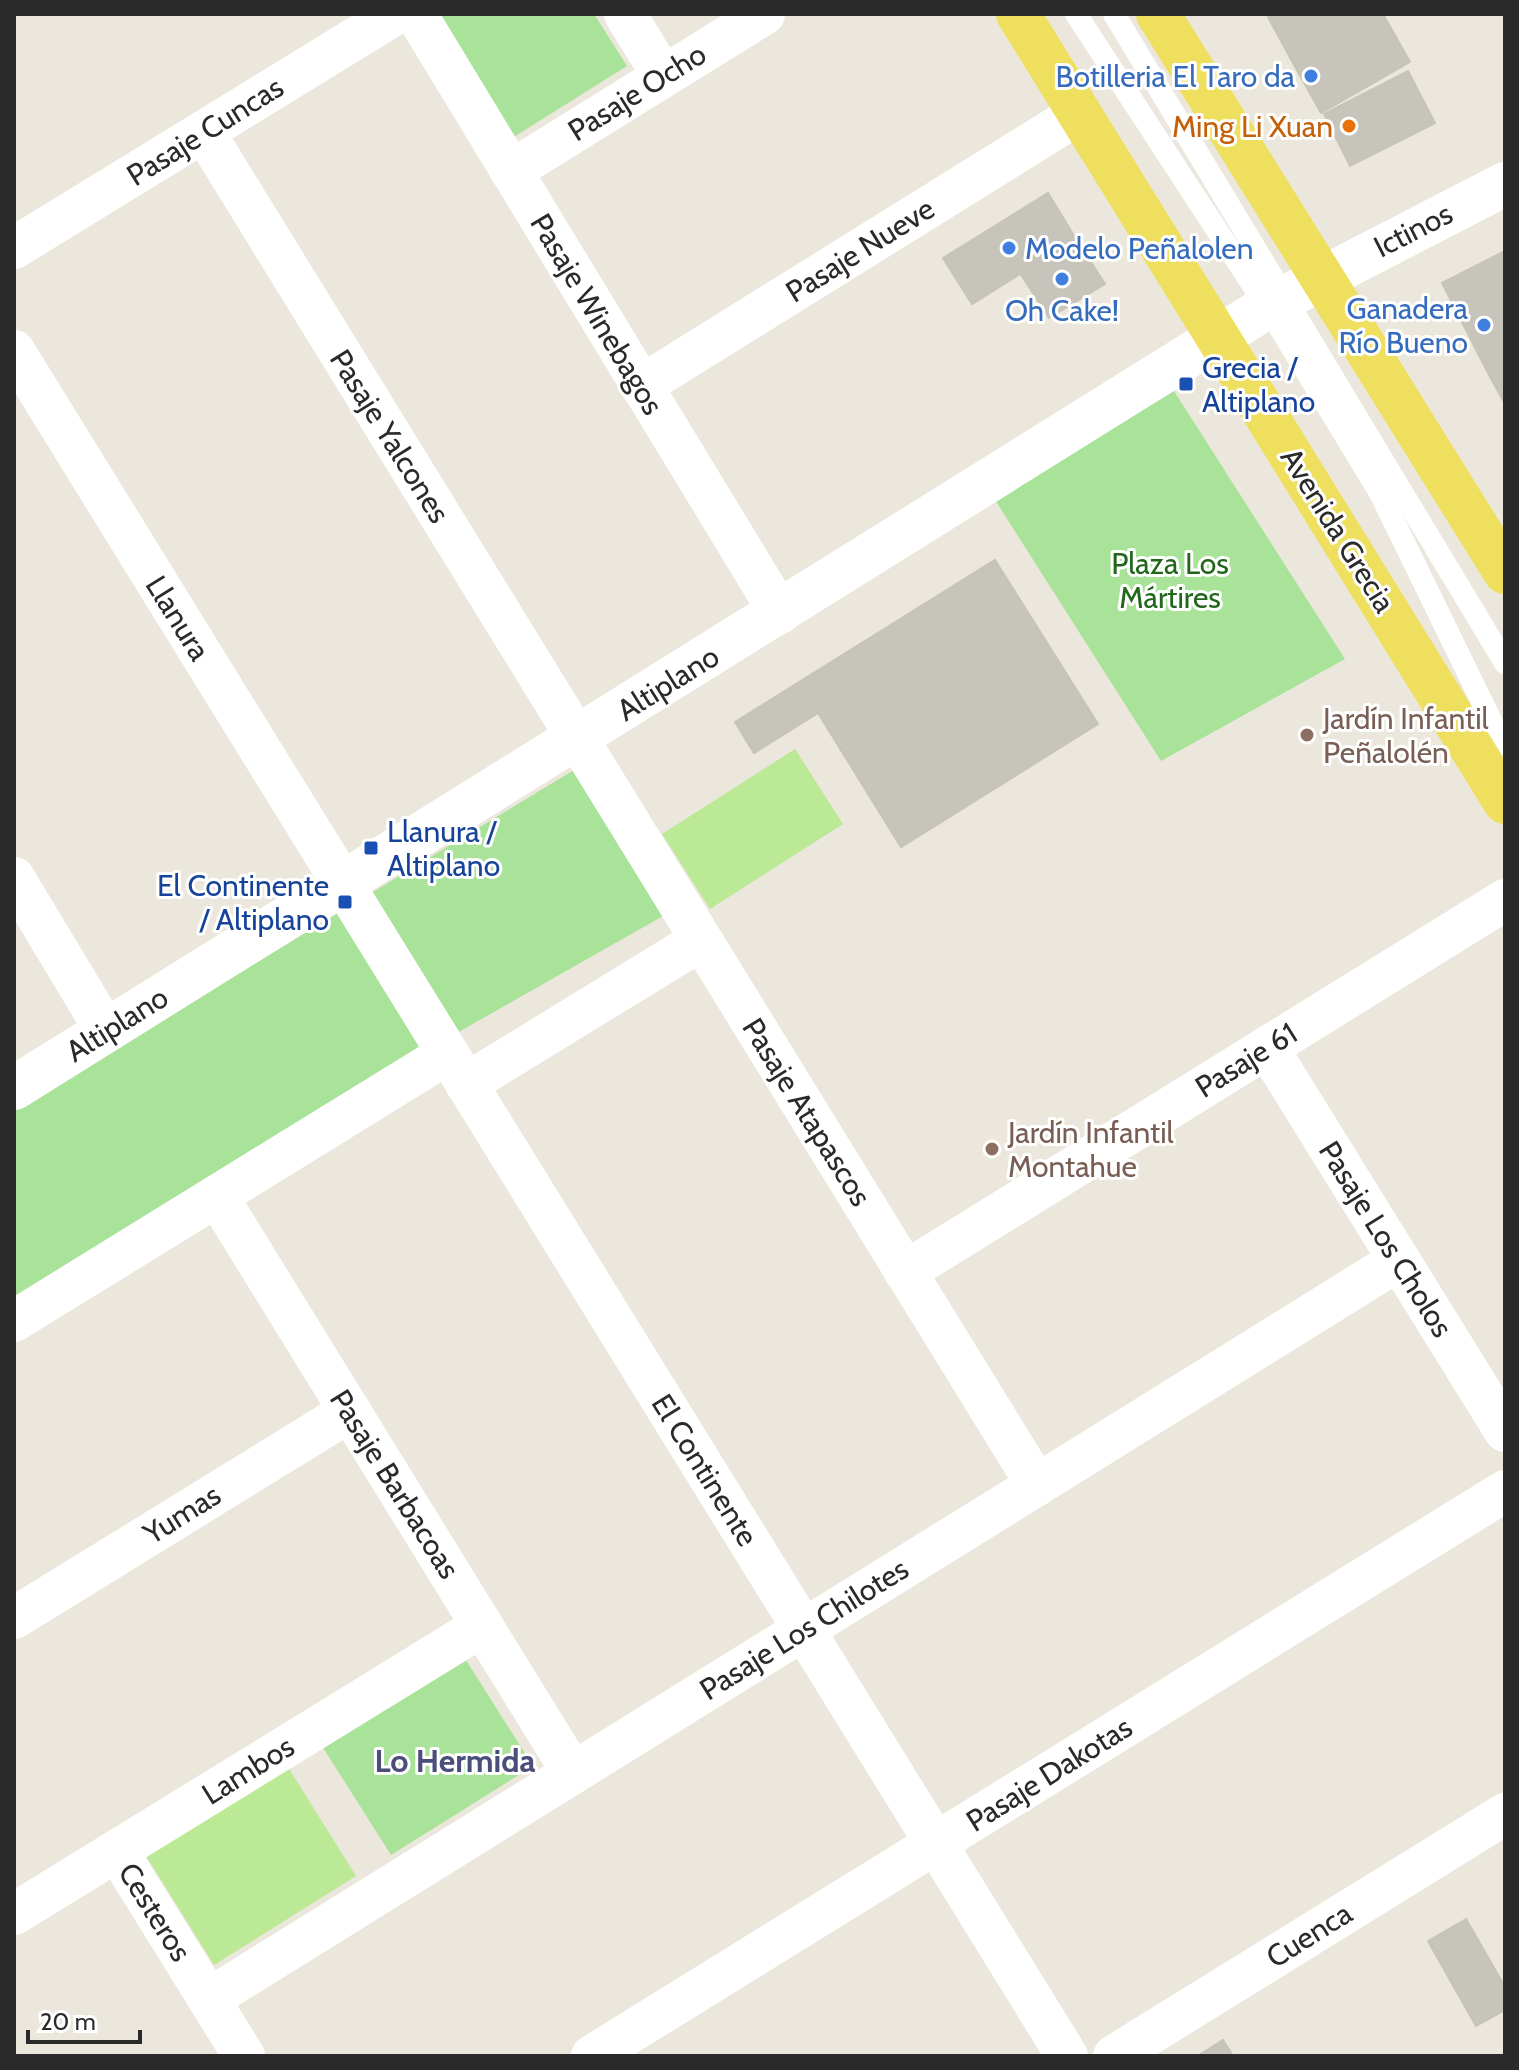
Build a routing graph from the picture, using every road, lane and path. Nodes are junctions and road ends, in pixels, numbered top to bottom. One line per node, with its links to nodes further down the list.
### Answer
1 (395, 14): 11 (street, Pasaje Cuncas)
2 (416, 14): 12 (street, Pasaje Winebagos)
3 (625, 14): 9 (street)
4 (764, 14): 9 (street, Pasaje Ocho)
5 (1018, 14): 10 (main road, Avenida Grecia)
6 (1076, 14): 15 (lane)
7 (1114, 14): 15 (lane)
8 (1168, 17): 15 (main road)
9 (663, 76): 12 (street, Pasaje Ocho)
10 (1080, 113): 16 (main road, Avenida Grecia); 18 (street, Pasaje Nueve)
11 (204, 132): 14 (street, Pasaje Cuncas); 22 (street, Pasaje Yalcones)
12 (511, 171): 18 (street, Pasaje Winebagos)
13 (1505, 184): 15 (street, Ictinos)
14 (14, 248)
15 (1292, 294): 16 (street, Altiplano); 19 (main road); 21 (lane); 23 (lane)
16 (1220, 339): 20 (street, Altiplano); 24 (main road, Avenida Grecia)
17 (14, 351): 26 (street, Llanura)
18 (641, 386): 20 (street, Pasaje Winebagos)
19 (1498, 547)
20 (780, 613): 22 (street, Altiplano)
21 (1505, 663)
22 (577, 739): 26 (street, Altiplano); 28 (street, Pasaje Atapascos)
23 (1505, 749)
24 (1505, 802)
25 (14, 878): 29 (street)
26 (343, 884): 29 (street, Altiplano); 31 (street, El Continente)
27 (1505, 900): 30 (street, Pasaje 61)
28 (701, 940): 31 (street); 35 (street, Pasaje Atapascos)
29 (106, 1031): 32 (street, Altiplano)
30 (1267, 1047): 34 (street, Pasaje Los Cholos); 35 (street, Pasaje 61)
31 (457, 1069): 33 (street); 43 (street, El Continente)
32 (14, 1088)
33 (217, 1196): 36 (street); 37 (street, Pasaje Barbacoas)
34 (1399, 1260): 38 (street, Pasaje Los Cholos); 39 (street, Pasaje Los Chilotes)
35 (905, 1272): 39 (street, Pasaje Atapascos)
36 (14, 1321)
37 (350, 1411): 41 (street, Yumas); 42 (street, Pasaje Barbacoas)
38 (1505, 1431)
39 (1037, 1485): 43 (street, Pasaje Los Chilotes)
40 (1505, 1491): 46 (street, Pasaje Dakotas)
41 (14, 1618)
42 (482, 1626): 44 (street, Pasaje Barbacoas); 47 (street, Lambos)
43 (803, 1629): 44 (street, Pasaje Los Chilotes); 46 (street, El Continente)
44 (573, 1773): 49 (street, Pasaje Los Chilotes)
45 (1505, 1814): 53 (street, Cuenca)
46 (935, 1844): 51 (street, Pasaje Dakotas); 52 (street, El Continente)
47 (117, 1851): 48 (street, Lambos); 49 (street, Cesteros)
48 (14, 1914)
49 (209, 1999): 50 (street, Cesteros)
50 (244, 2056)
51 (592, 2056)
52 (1067, 2056)
53 (1114, 2056)

